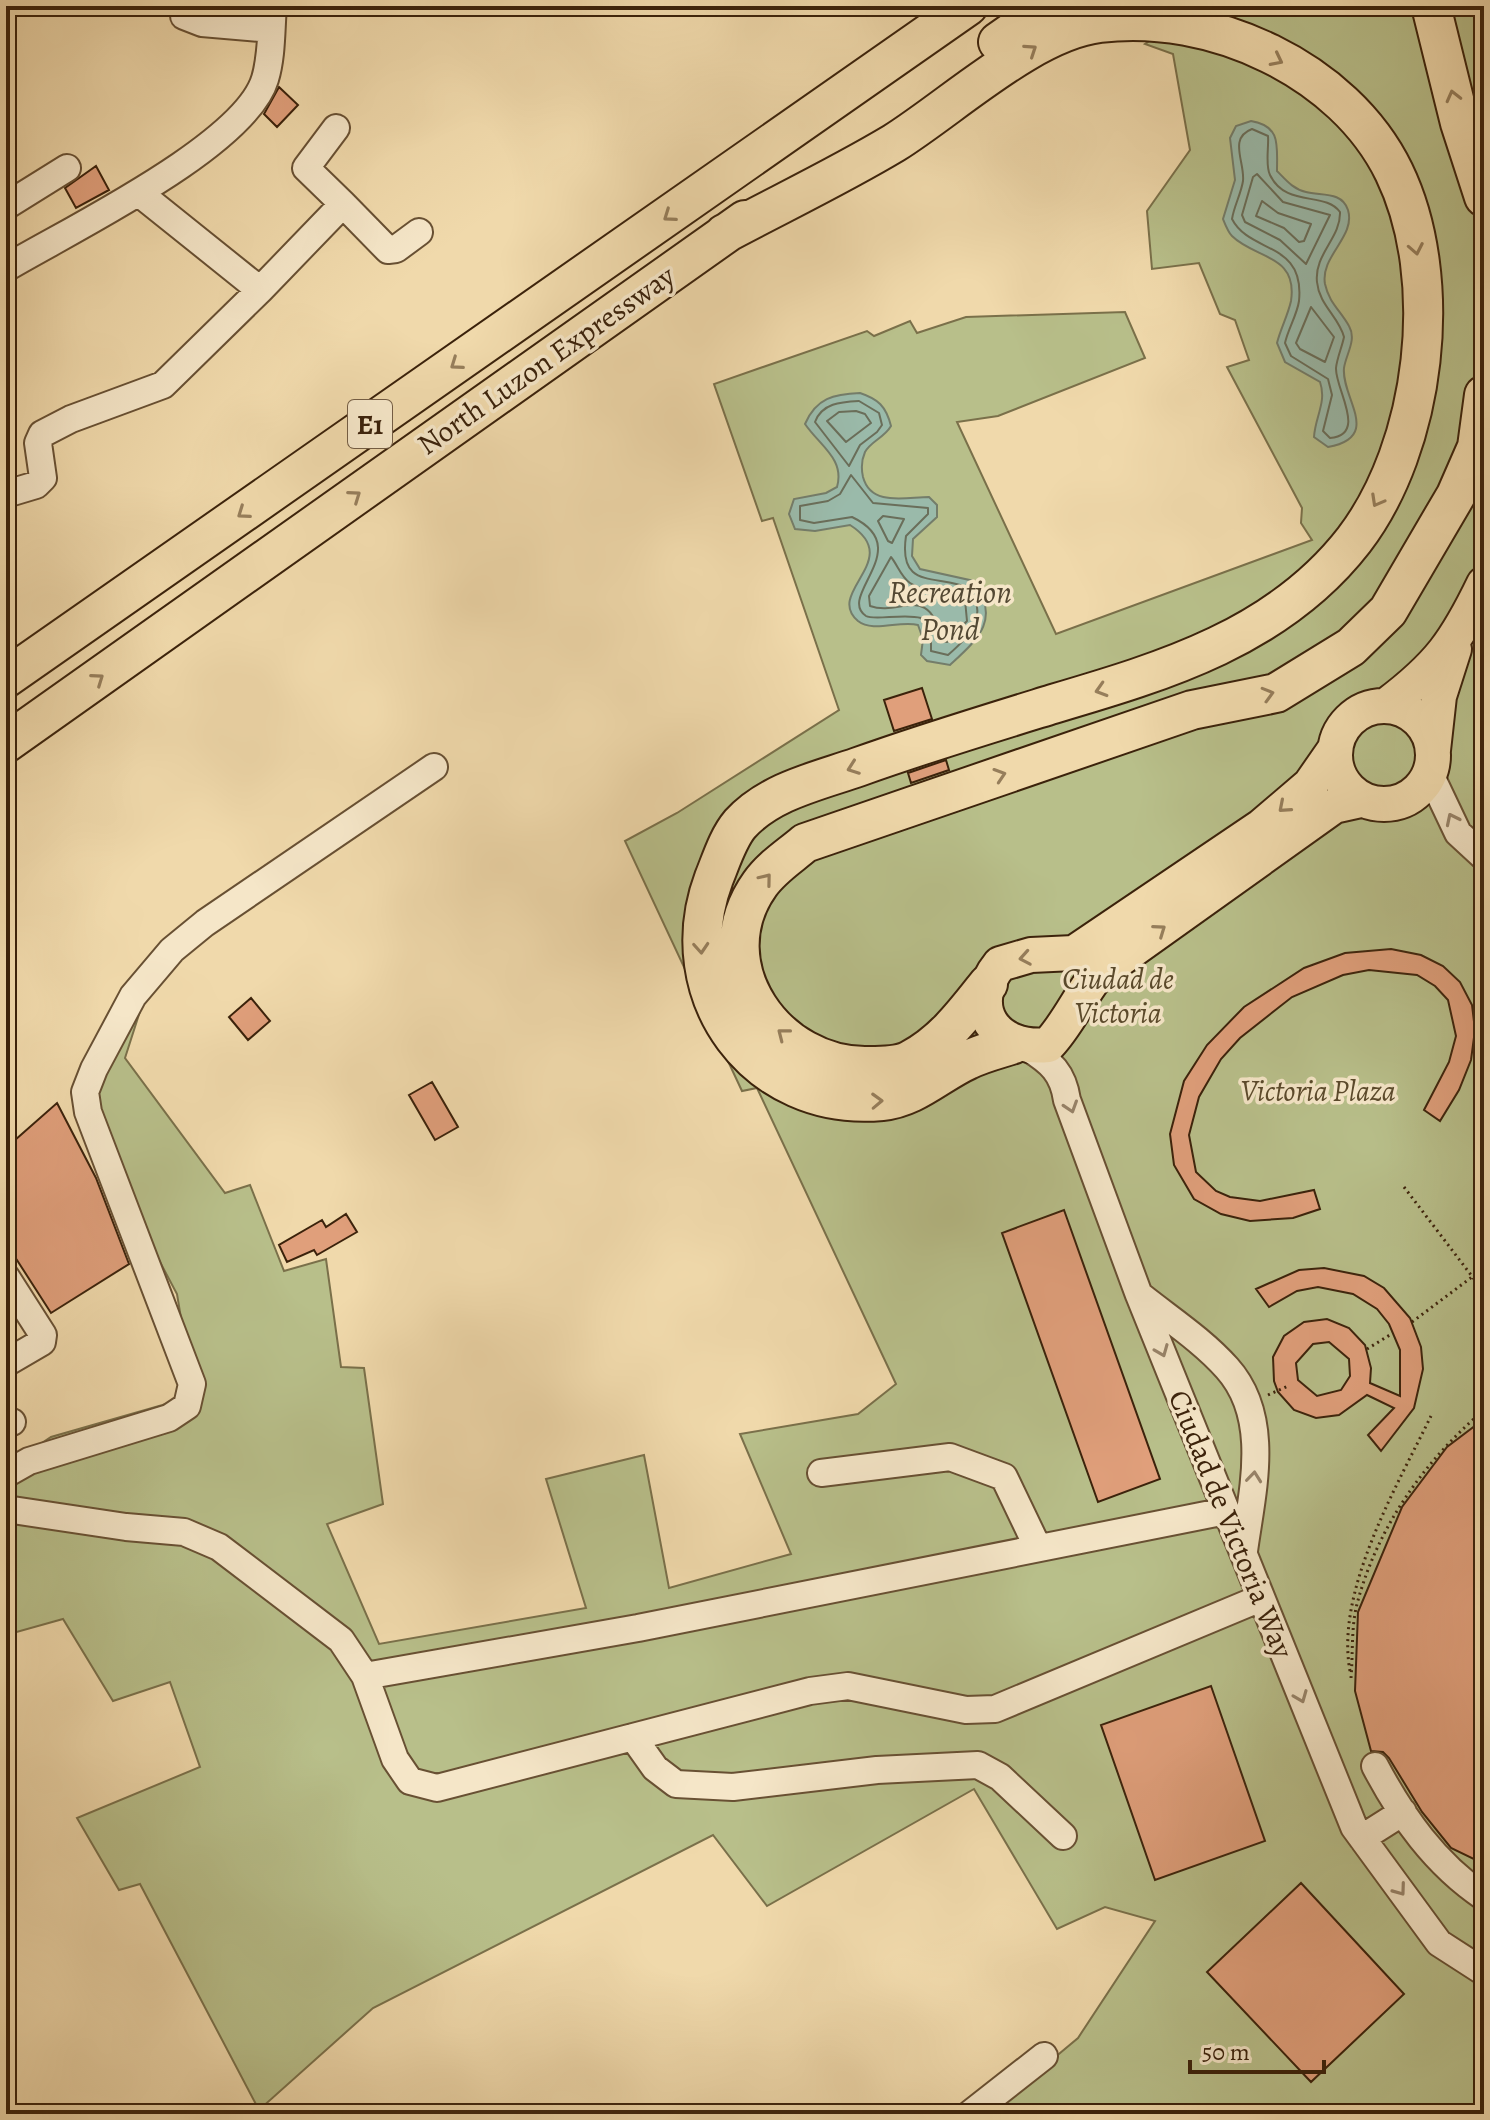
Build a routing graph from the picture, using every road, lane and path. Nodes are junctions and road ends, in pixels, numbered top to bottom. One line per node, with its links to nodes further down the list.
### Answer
1 (184, 6): 6 (street)
2 (922, 6): 9 (highway)
3 (968, 6): 9 (highway, North Luzon Expressway / E1)
4 (1049, 6): 15 (highway, North Luzon Expressway / E1)
5 (1431, 6): 11 (highway, one-way to 5)
6 (272, 18): 10 (street)
7 (336, 128): 12 (street)
8 (67, 168): 13 (street)
9 (733, 171): 22 (highway, North Luzon Expressway / E1, one-way to 22)
10 (139, 193): 16 (street); 17 (street)
11 (1484, 197)
12 (343, 204): 14 (street); 17 (street)
13 (6, 206)
14 (419, 232)
15 (724, 234): 24 (highway, North Luzon Expressway / E1, one-way to 15); 32 (highway, one-way to 32)
16 (7, 265)
17 (260, 290): 19 (street)
18 (1484, 395): 31 (highway, one-way to 18)
19 (6, 494)
20 (1484, 584): 21 (main road)
21 (1459, 637): 23 (main road); 26 (main road)
22 (6, 678)
23 (1387, 705): 25 (main road); 26 (main road)
24 (6, 743)
25 (1335, 749): 28 (main road); 30 (main road, one-way to 30)
26 (1432, 762): 28 (main road); 29 (street, one-way to 26)
27 (434, 767): 46 (street)
28 (1361, 800): 30 (main road, one-way to 28)
29 (1484, 857)
30 (1085, 964): 31 (main road, one-way to 31); 32 (main road)
31 (988, 984): 32 (main road)
32 (1021, 1046): 38 (street, Ciudad de Victoria Way, one-way to 38)
33 (1404, 1187): 35 (path)
34 (1484, 1268): 35 (path)
35 (1473, 1276): 37 (path); 39 (path)
36 (6, 1277): 42 (street)
37 (1484, 1292)
38 (1139, 1295): 48 (street, Ciudad de Victoria Way, one-way to 48); 50 (street, one-way to 38)
39 (1412, 1322)
40 (1393, 1333): 41 (path)
41 (1367, 1349)
42 (6, 1363)
43 (1484, 1410): 44 (path)
44 (1431, 1416)
45 (821, 1473): 49 (street)
46 (6, 1474)
47 (6, 1509): 52 (street)
48 (1226, 1511): 49 (street); 50 (street, Ciudad de Victoria Way)
49 (1038, 1548): 52 (street)
50 (1244, 1555): 51 (street, Ciudad de Victoria Way)
51 (1261, 1598): 53 (street); 57 (street, Ciudad de Victoria Way, one-way to 57)
52 (365, 1676): 53 (street)
53 (633, 1737): 56 (street)
54 (1375, 1766): 55 (street)
55 (1403, 1812): 57 (street); 58 (street)
56 (1063, 1836)
57 (1362, 1838): 59 (street, Ciudad de Victoria Way, one-way to 59)
58 (1484, 1897)
59 (1484, 1972)
60 (1044, 2056): 61 (street)
61 (970, 2114)

